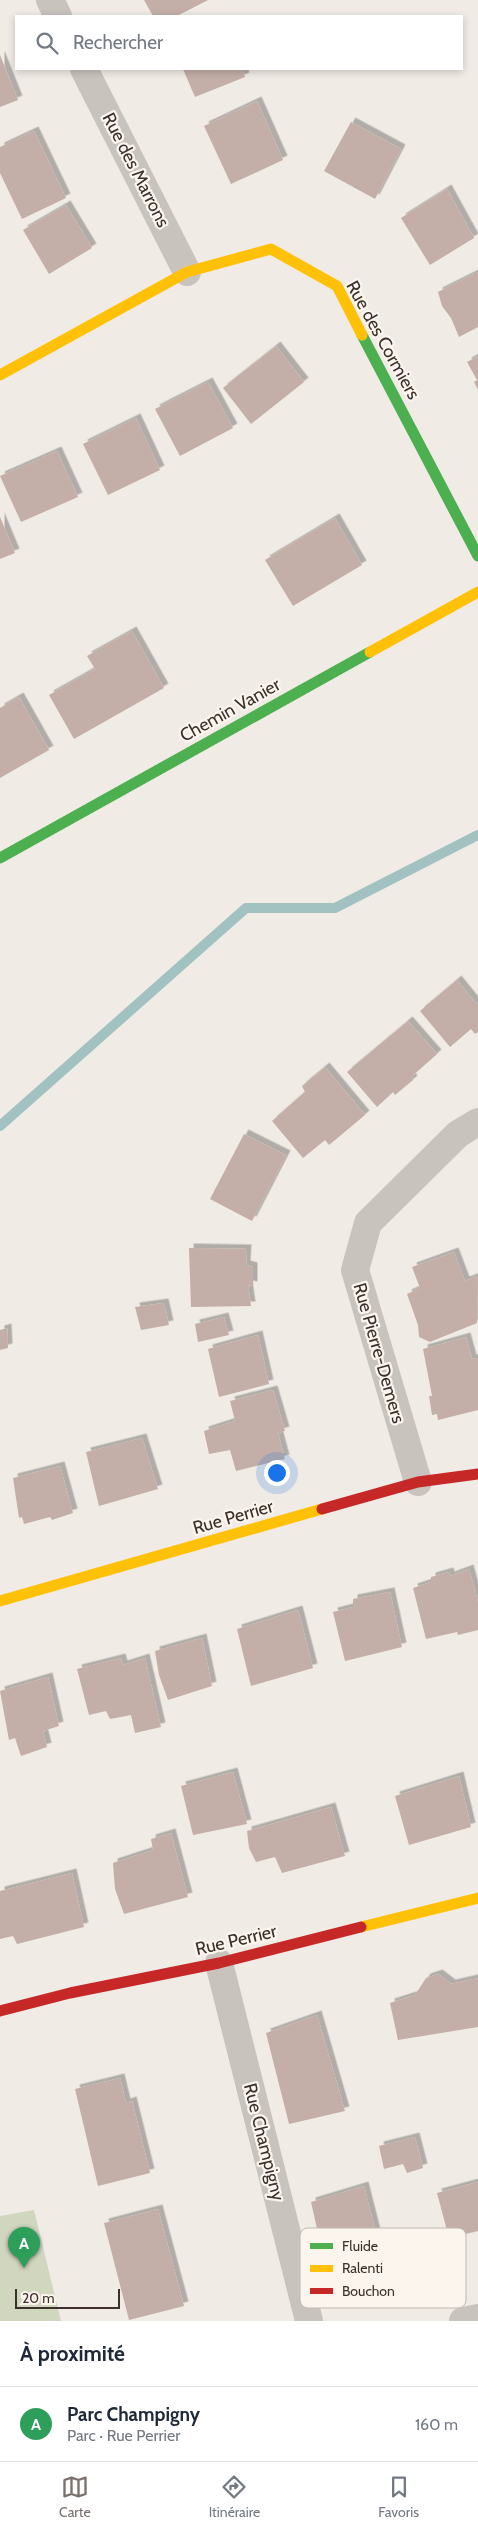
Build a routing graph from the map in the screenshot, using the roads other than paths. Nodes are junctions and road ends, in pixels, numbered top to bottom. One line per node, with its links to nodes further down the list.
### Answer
1 (50, 0): 2 (street)
2 (58, 15)
3 (85, 70): 4 (street, Rue des Marrons)
4 (187, 272): 5 (street, Rue des Cormiers); 6 (street, Rue des Cormiers)
5 (0, 374)
6 (478, 556)
7 (478, 592): 8 (street, Chemin Vanier)
8 (0, 858)
9 (478, 1122): 11 (street, Rue Pierre-Demers)
10 (478, 1474): 11 (street, Rue Perrier)
11 (418, 1482): 12 (street, Rue Perrier)
12 (0, 1601)
13 (478, 1898): 14 (street, Rue Perrier)
14 (219, 1963): 15 (street, Rue Perrier); 16 (street, Rue Champigny)
15 (0, 2011)
16 (300, 2285)
17 (306, 2308): 19 (street, Rue Champigny)
18 (478, 2318): 20 (street)
19 (309, 2321)
20 (463, 2321)

